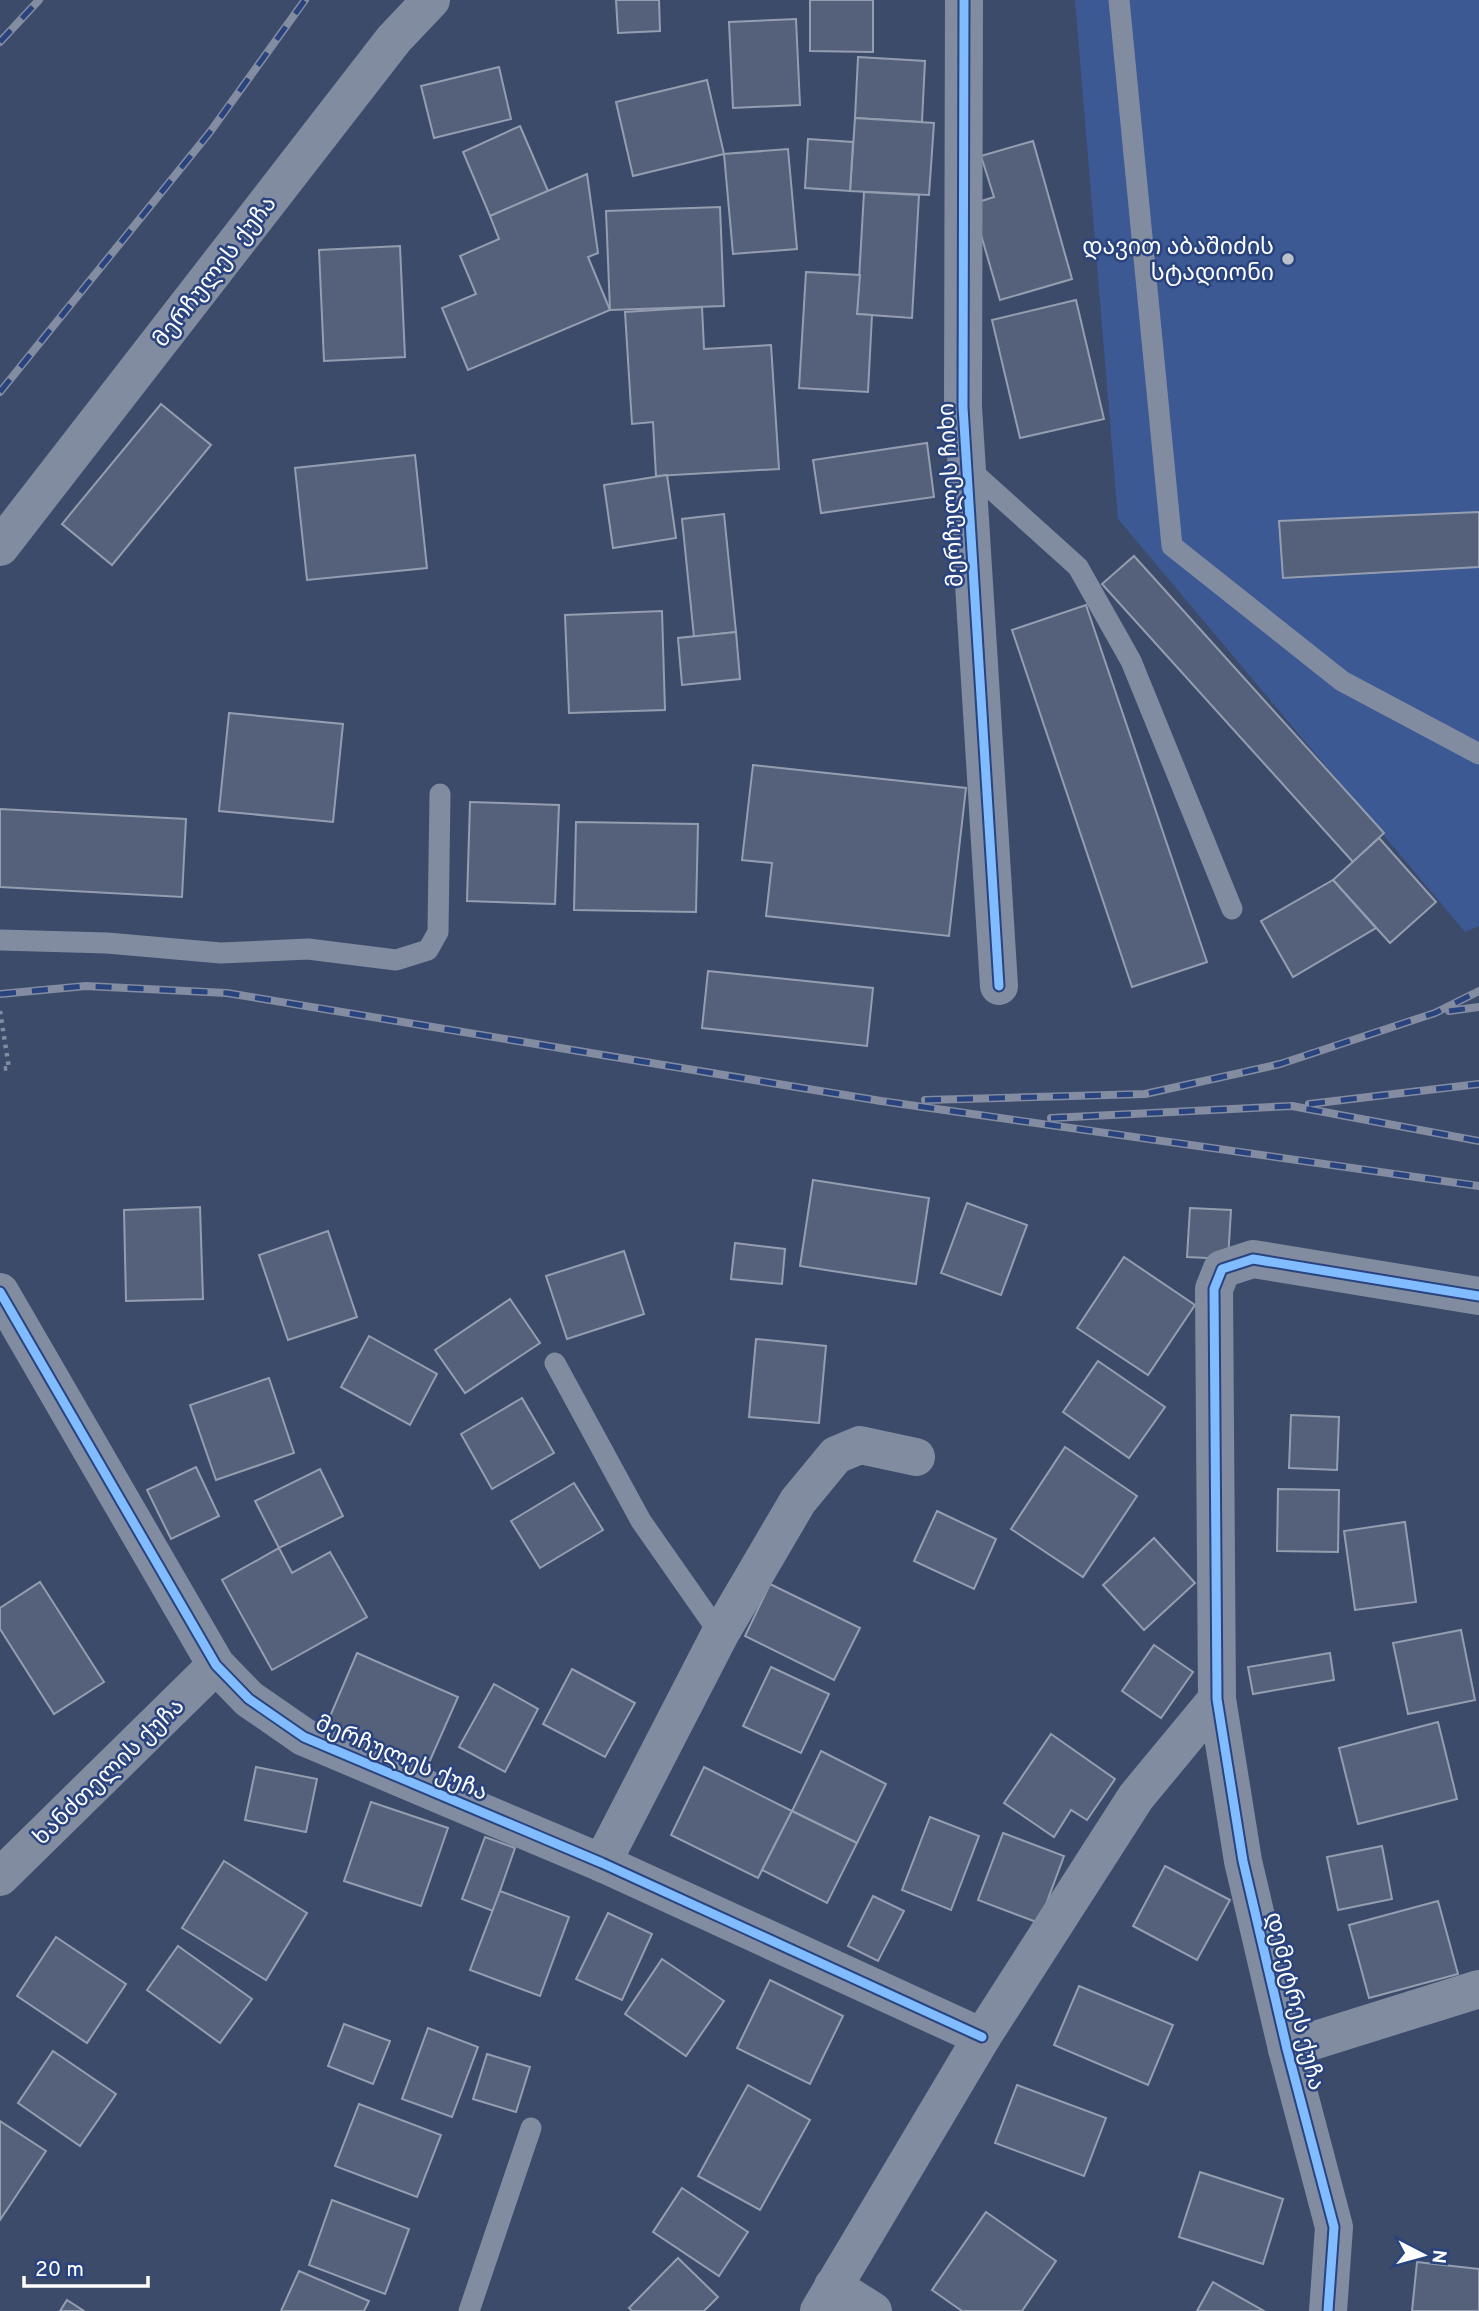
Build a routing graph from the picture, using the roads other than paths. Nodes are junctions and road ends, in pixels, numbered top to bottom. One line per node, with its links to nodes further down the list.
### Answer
1 (432, 0): 5 (street, მერჩულეს ქუჩა)
2 (964, 0): 4 (street, მერჩულეს ჩიხი)
3 (1119, 0): 6 (lane)
4 (967, 467): 8 (lane); 10 (street, მერჩულეს ჩიხი)
5 (0, 547)
6 (1479, 754)
7 (440, 794): 9 (lane)
8 (1232, 909)
9 (0, 940)
10 (999, 986)
11 (0, 1292): 16 (street, მერჩულეს ქუჩა)
12 (1479, 1296): 17 (street, დემეტრეს ქუჩა)
13 (555, 1363): 15 (lane)
14 (916, 1457): 15 (street)
15 (720, 1634): 18 (street)
16 (216, 1665): 18 (street, მერჩულეს ქუჩა); 19 (street, ხანძთელის ქუჩა)
17 (1217, 1699): 21 (street); 22 (street, დემეტრეს ქუჩა)
18 (602, 1863): 21 (street, მერჩულეს ქუჩა)
19 (0, 1877)
20 (1479, 1989): 22 (street)
21 (982, 2037): 24 (street)
22 (1286, 2049): 27 (street, დემეტრეს ქუჩა)
23 (531, 2128): 25 (lane)
24 (826, 2298): 26 (street)
25 (469, 2311)
26 (873, 2311)
27 (1328, 2311)

